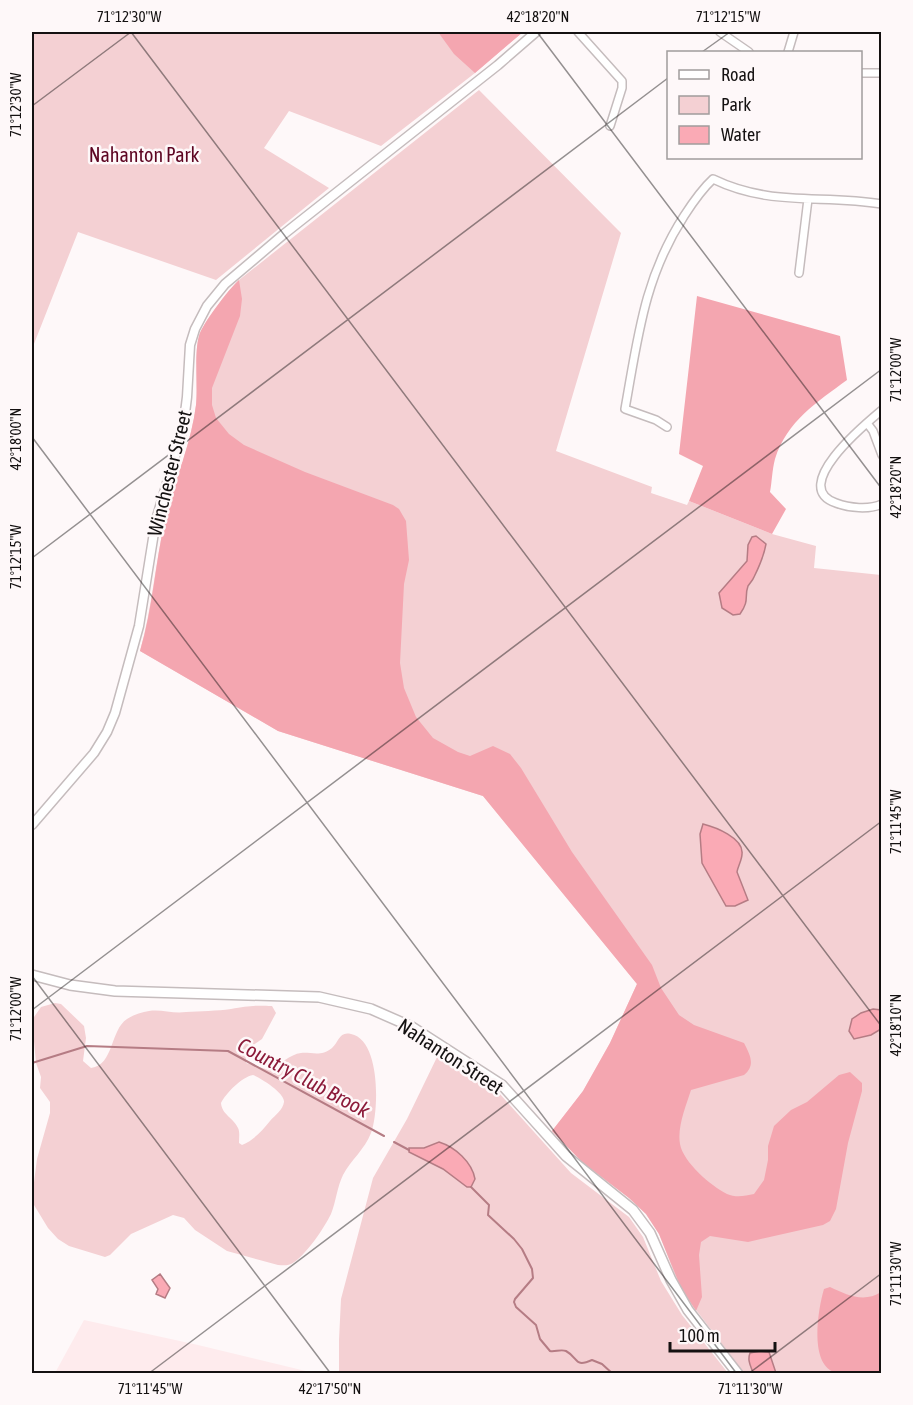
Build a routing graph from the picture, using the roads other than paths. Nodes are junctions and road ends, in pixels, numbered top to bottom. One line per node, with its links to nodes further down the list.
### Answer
1 (536, 32): 18 (street, Winchester Street)
2 (578, 32): 9 (street)
3 (720, 32): 5 (street)
4 (794, 32): 6 (street)
5 (748, 51)
6 (788, 51)
7 (862, 73): 8 (street)
8 (882, 73)
9 (610, 126)
10 (808, 199): 11 (street); 12 (street); 15 (street)
11 (882, 204)
12 (799, 273)
13 (882, 410): 14 (street)
14 (867, 423): 16 (street); 17 (street)
15 (667, 427)
16 (882, 455)
17 (882, 504)
18 (32, 825)
19 (32, 975): 20 (main road, Nahanton Street)
20 (738, 1374)

